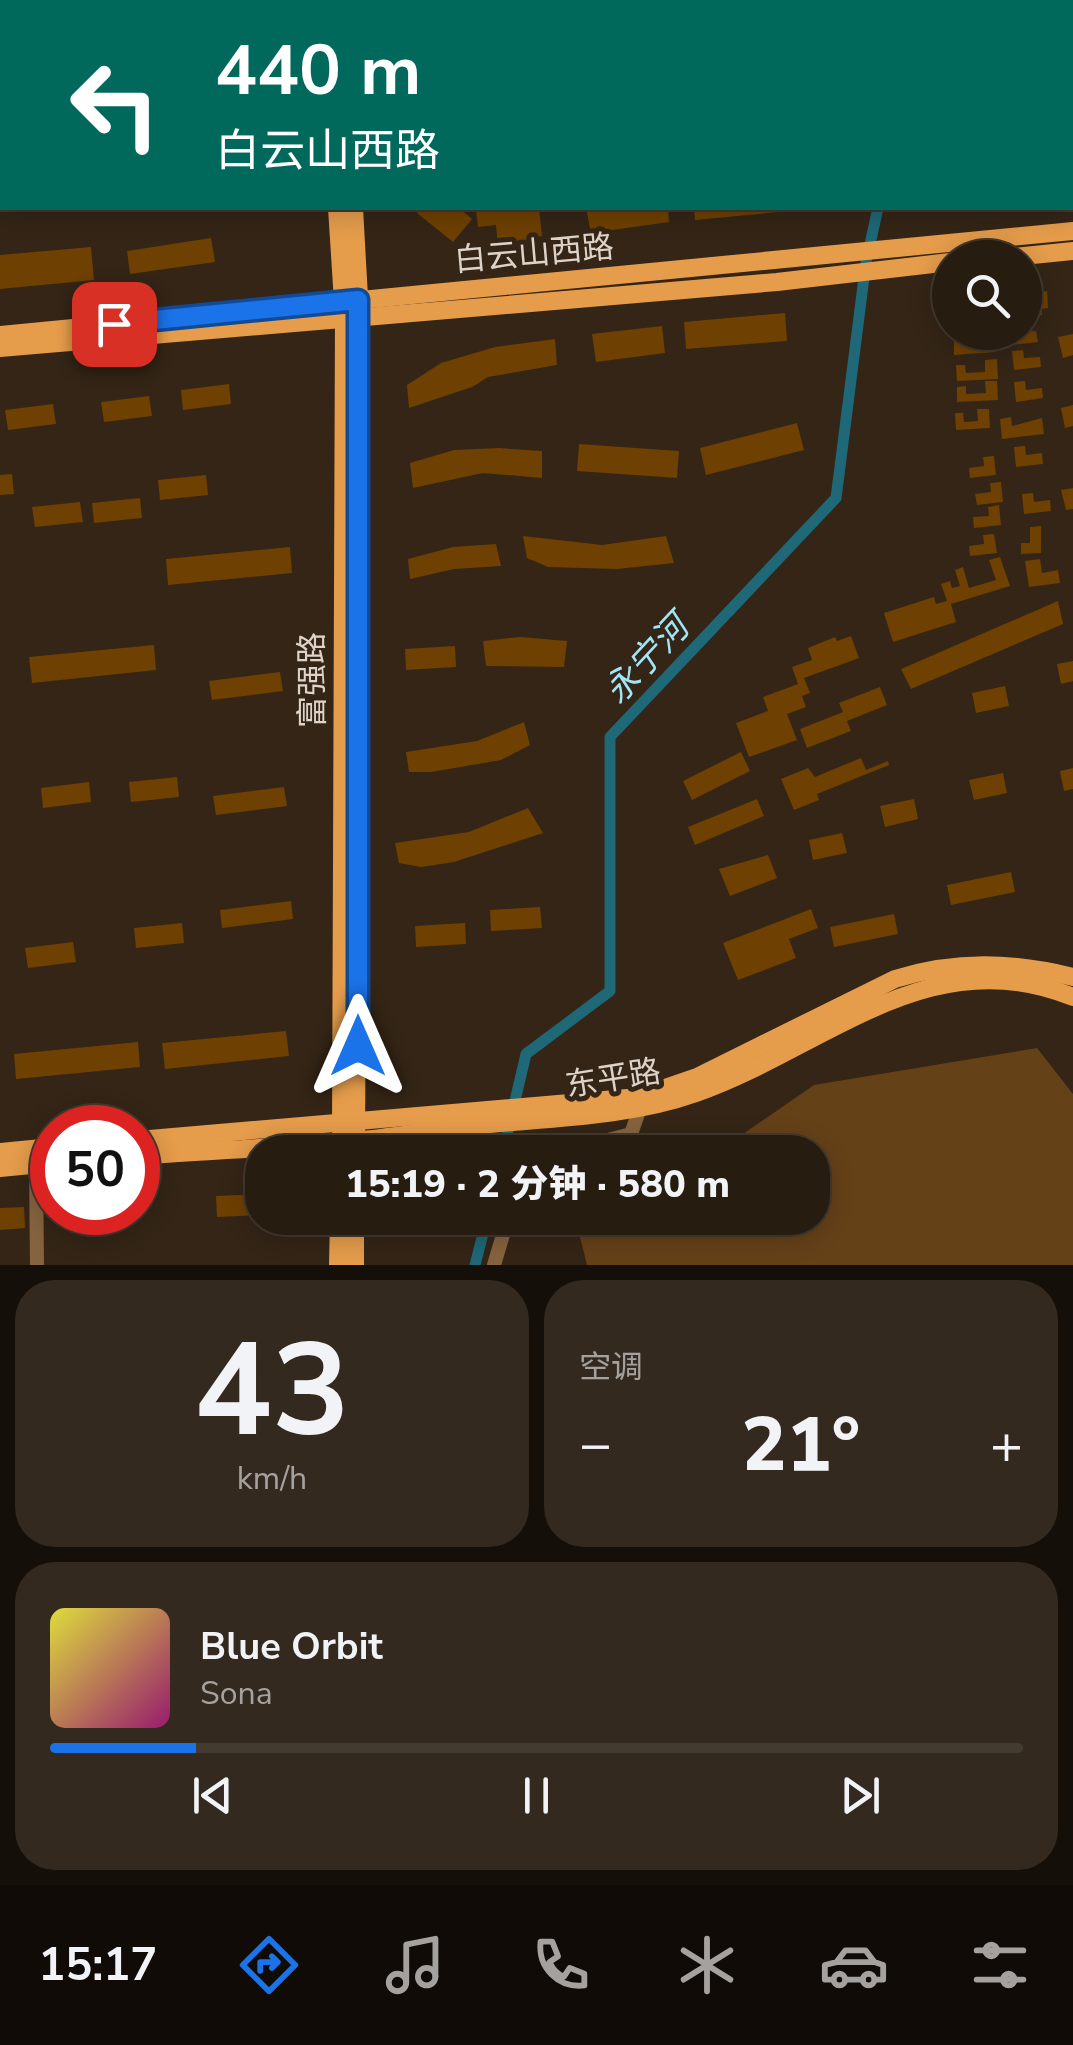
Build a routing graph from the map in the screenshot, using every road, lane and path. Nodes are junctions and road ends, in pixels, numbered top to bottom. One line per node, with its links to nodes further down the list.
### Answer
1 (337, 210): 7 (main road, 富强路)
2 (354, 210): 7 (main road, 富强路)
3 (1073, 231): 7 (main road, 白云山西路)
4 (1073, 251): 5 (main road)
5 (1042, 254)
6 (932, 264): 7 (main road, 白云山西路)
7 (351, 308): 8 (main road, 白云山西路); 9 (main road, 白云山西路); 14 (main road, 富强路)
8 (0, 335)
9 (0, 348)
10 (1073, 977): 13 (main road, 东平路)
11 (1073, 997): 12 (main road, 东平路)
12 (640, 1108): 13 (main road, 东平路); 16 (street)
13 (557, 1111): 15 (main road, 东平路)
14 (349, 1135)
15 (373, 1135)
16 (628, 1135)
17 (245, 1139): 18 (main road, 东平路)
18 (160, 1140)
19 (245, 1147): 22 (main road, 东平路)
20 (30, 1149): 21 (main road)
21 (0, 1152)
22 (160, 1154)
23 (30, 1165): 24 (main road)
24 (0, 1168)
25 (39, 1235): 29 (street)
26 (339, 1235): 30 (main road)
27 (356, 1235): 31 (main road)
28 (503, 1235): 32 (street)
29 (37, 1265)
30 (338, 1265)
31 (355, 1265)
32 (494, 1265)

